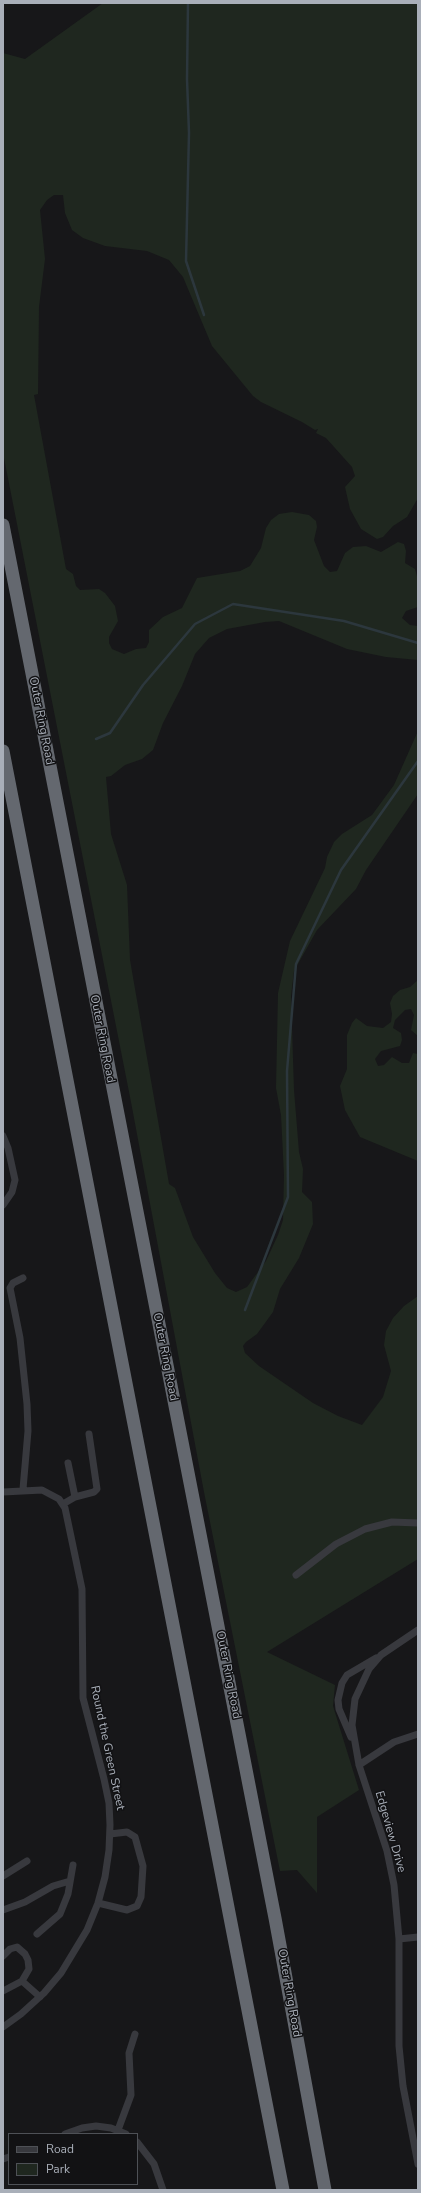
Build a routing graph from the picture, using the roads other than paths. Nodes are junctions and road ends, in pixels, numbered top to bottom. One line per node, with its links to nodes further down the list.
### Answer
1 (3, 525): 42 (highway, Outer Ring Road)
2 (3, 751): 41 (highway)
3 (3, 1136): 4 (street)
4 (3, 1205)
5 (23, 1278): 8 (street)
6 (89, 1434): 10 (street)
7 (68, 1463): 10 (street)
8 (23, 1490): 9 (street); 11 (street)
9 (3, 1492)
10 (74, 1497): 11 (street)
11 (63, 1504): 19 (street, Round the Green Street)
12 (418, 1523): 13 (street)
13 (296, 1575)
14 (418, 1630): 15 (street, Edgeview Drive)
15 (381, 1655): 17 (street, Edgeview Drive); 17 (street)
16 (418, 1734): 18 (street)
17 (354, 1743): 18 (street, Edgeview Drive)
18 (359, 1765): 28 (street, Edgeview Drive)
19 (110, 1834): 24 (street, Round the Green Street); 24 (street)
20 (27, 1861): 22 (street)
21 (73, 1865): 23 (street)
22 (3, 1876)
23 (70, 1881): 25 (street); 26 (street)
24 (98, 1904): 32 (street, Round the Green Street)
25 (3, 1910)
26 (37, 1934)
27 (418, 1937): 28 (street)
28 (398, 1939): 39 (street, Edgeview Drive)
29 (3, 1956): 30 (street)
30 (22, 1981): 31 (street); 32 (street)
31 (3, 1991)
32 (40, 1997): 33 (street, Round the Green Street)
33 (3, 2027)
34 (135, 2034): 35 (street)
35 (118, 2130): 36 (street); 37 (street)
36 (68, 2133)
37 (124, 2133)
38 (138, 2143): 40 (street)
39 (418, 2164)
40 (163, 2190)
41 (283, 2190)
42 (325, 2190)

